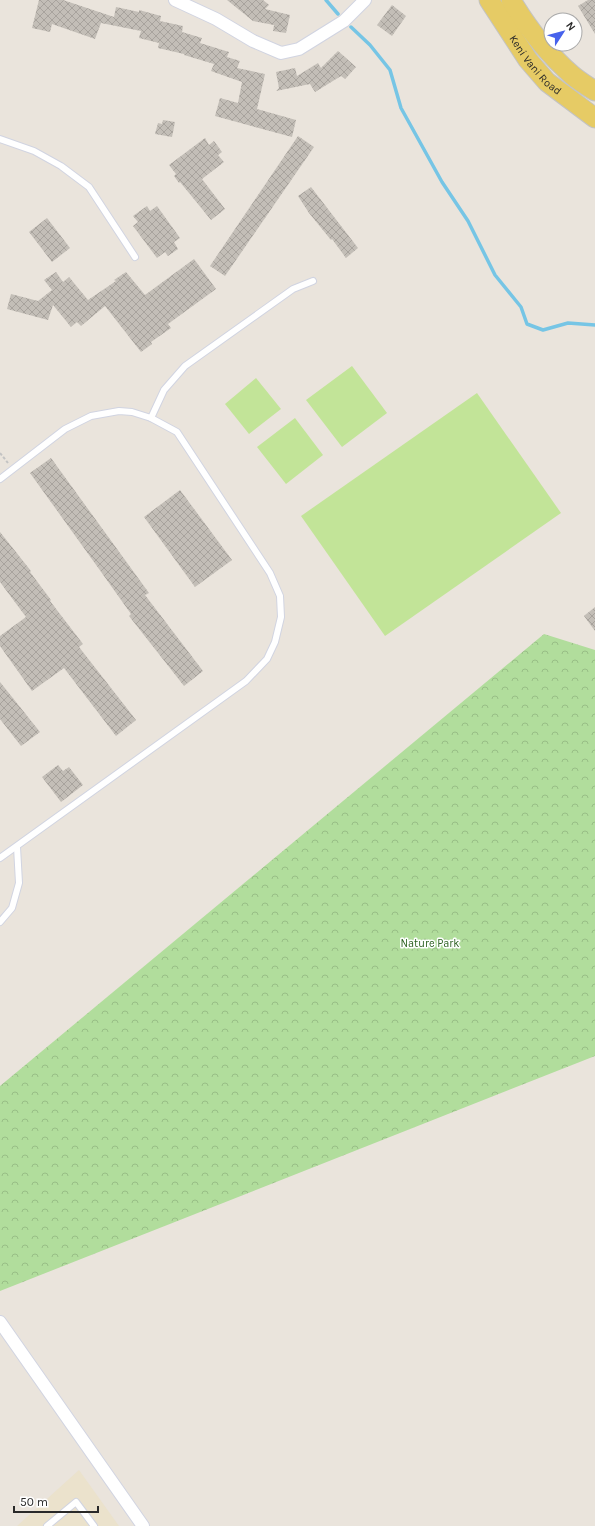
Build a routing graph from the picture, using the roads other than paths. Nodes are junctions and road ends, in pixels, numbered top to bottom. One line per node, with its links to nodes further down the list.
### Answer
1 (175, 0): 2 (street)
2 (365, 0)
3 (489, 0): 6 (main road, Keni Vani Road)
4 (511, 0): 5 (main road, Keni Vani Road)
5 (595, 91)
6 (595, 118)
7 (0, 139): 8 (lane)
8 (135, 258)
9 (313, 281): 10 (lane)
10 (151, 418): 11 (lane); 12 (lane)
11 (0, 478)
12 (16, 847): 13 (lane); 14 (lane)
13 (0, 858)
14 (0, 922)
15 (0, 1322): 18 (street)
16 (47, 1526): 17 (lane)
17 (94, 1526)
18 (143, 1526)

